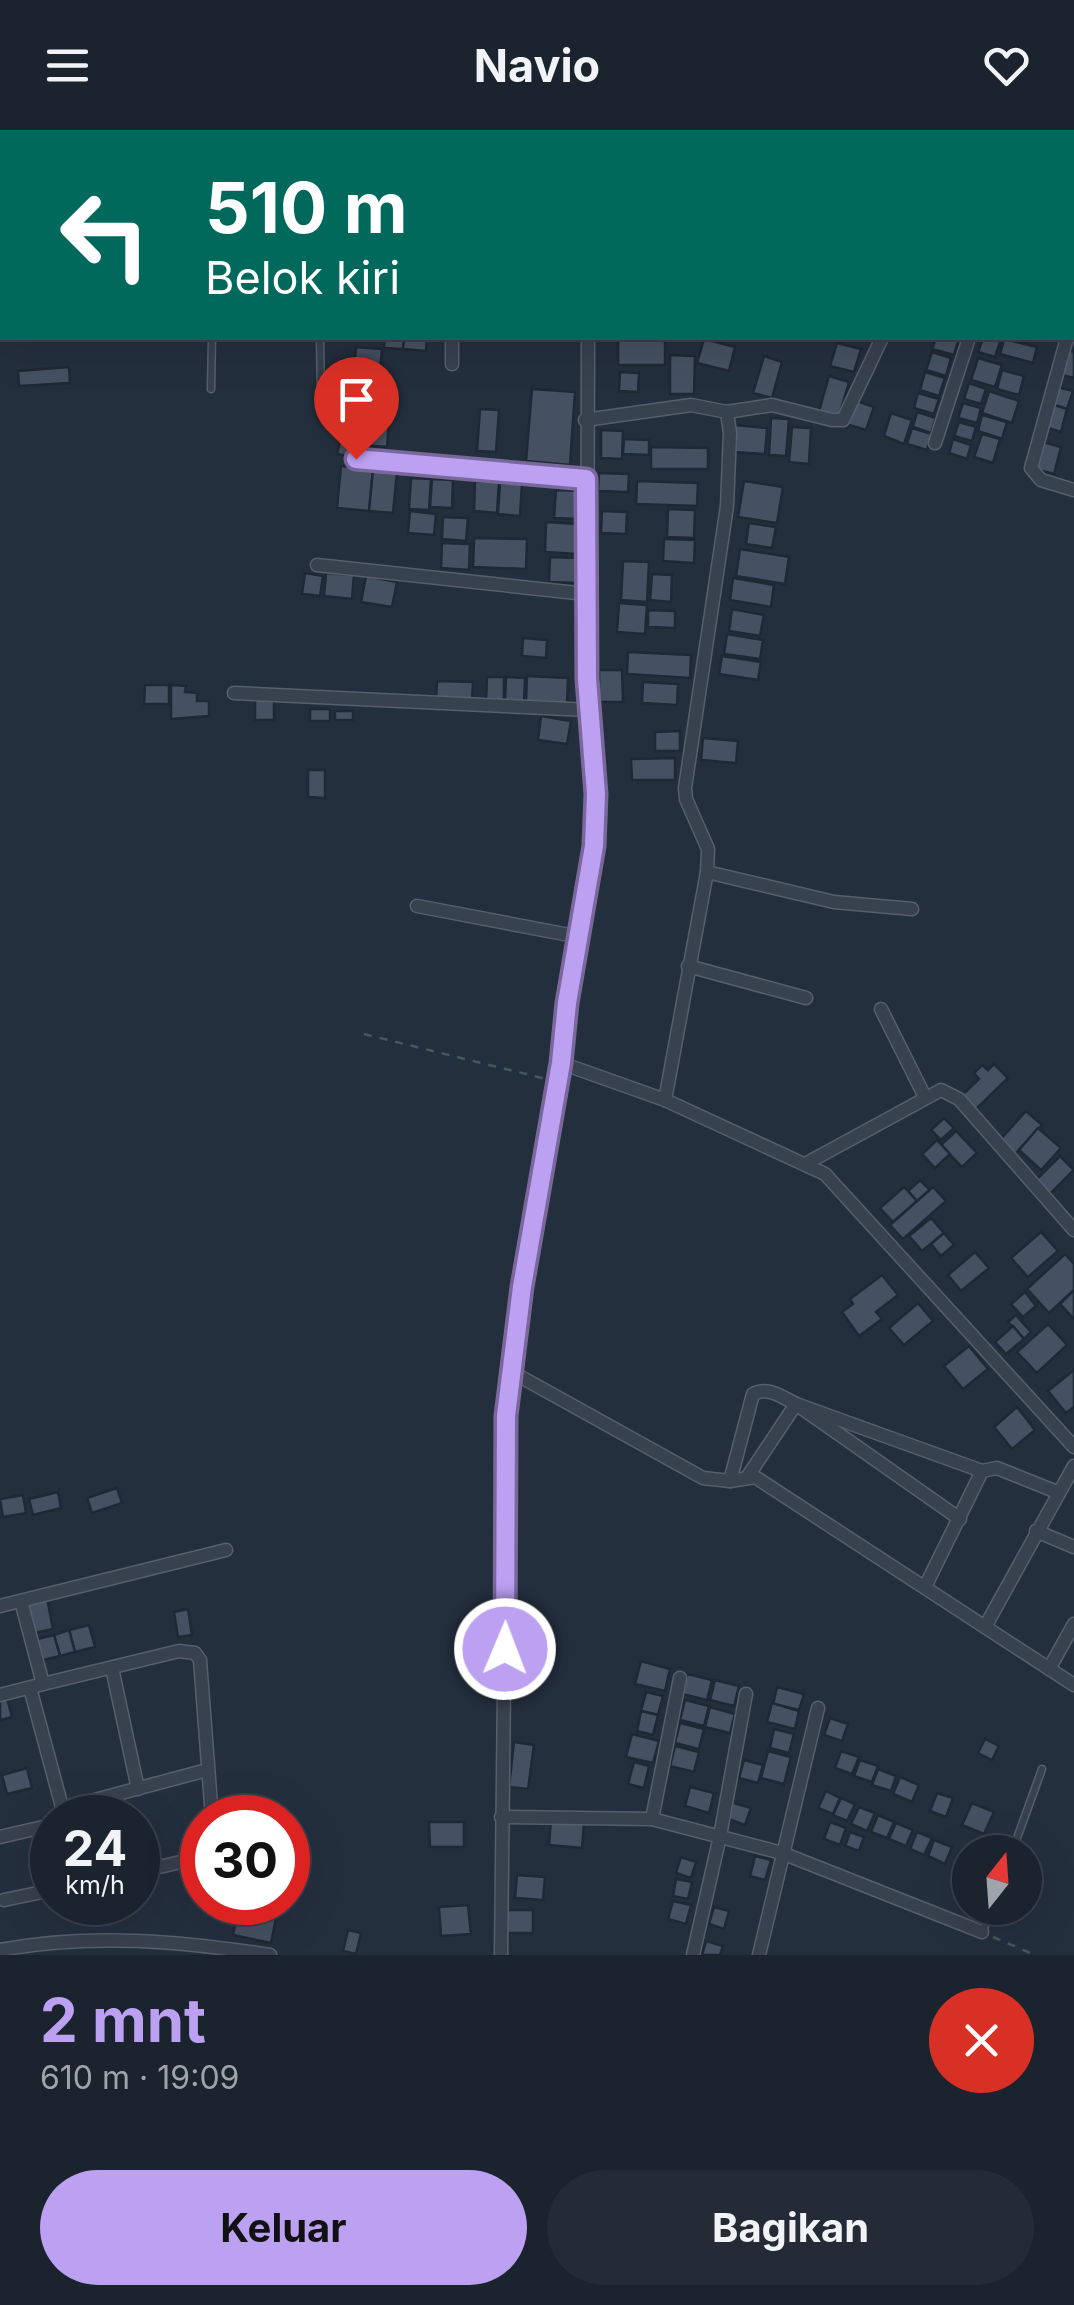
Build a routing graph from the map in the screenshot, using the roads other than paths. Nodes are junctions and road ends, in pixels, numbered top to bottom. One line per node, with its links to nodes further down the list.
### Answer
1 (212, 340): 9 (lane)
2 (320, 340): 10 (lane)
3 (452, 340): 8 (street)
4 (588, 340): 12 (street)
5 (881, 340): 11 (street)
6 (968, 340): 13 (street)
7 (1066, 340): 16 (street)
8 (452, 364)
9 (210, 389)
10 (321, 396)
11 (727, 412): 12 (street); 21 (street)
12 (586, 420): 15 (street)
13 (935, 443)
14 (356, 459): 15 (street)
15 (586, 479): 18 (street)
16 (1074, 490)
17 (317, 565): 18 (street)
18 (586, 594): 20 (street)
19 (234, 693): 20 (street)
20 (589, 710): 24 (street)
21 (708, 872): 23 (street); 25 (street)
22 (416, 906): 24 (street)
23 (912, 909)
24 (580, 937): 28 (street)
25 (688, 966): 26 (street); 30 (street)
26 (806, 998)
27 (881, 1009): 29 (street)
28 (561, 1063): 30 (street); 33 (street)
29 (925, 1096): 31 (street); 32 (street)
30 (665, 1100): 31 (street)
31 (808, 1163): 35 (street)
32 (1074, 1230)
33 (512, 1372): 39 (street); 64 (street)
34 (796, 1404): 37 (street); 38 (street); 39 (street); 41 (street)
35 (1074, 1447)
36 (1074, 1466): 40 (street)
37 (982, 1471): 40 (street); 41 (street)
38 (748, 1476): 39 (street); 45 (street)
39 (730, 1480)
40 (1058, 1492): 42 (street)
41 (960, 1519): 45 (street)
42 (1036, 1531): 43 (street); 49 (street)
43 (1074, 1547)
44 (226, 1550): 46 (street)
45 (924, 1588): 49 (street)
46 (20, 1601): 47 (street); 54 (street)
47 (0, 1606)
48 (1074, 1624): 51 (street)
49 (984, 1626): 51 (street)
50 (112, 1668): 54 (street); 58 (street); 60 (street)
51 (1050, 1669): 53 (street)
52 (680, 1678): 65 (street)
53 (1074, 1685)
54 (36, 1686): 56 (street); 61 (street)
55 (746, 1694): 68 (street)
56 (0, 1695)
57 (818, 1708): 70 (street)
58 (207, 1770): 60 (street); 63 (street)
59 (1042, 1770): 67 (lane)
60 (138, 1789): 62 (street)
61 (59, 1795)
62 (119, 1795)
63 (210, 1795)
64 (501, 1817): 65 (street); 77 (street)
65 (652, 1819): 68 (street)
66 (30, 1830): 69 (street)
67 (1018, 1835)
68 (720, 1836): 70 (street); 78 (street)
69 (0, 1837)
70 (782, 1854): 74 (street); 79 (street)
71 (30, 1895): 72 (street)
72 (4, 1900)
73 (985, 1925): 74 (lane)
74 (982, 1932)
75 (0, 1950): 76 (street)
76 (270, 1955)
77 (501, 1955)
78 (692, 1955)
79 (758, 1955)

